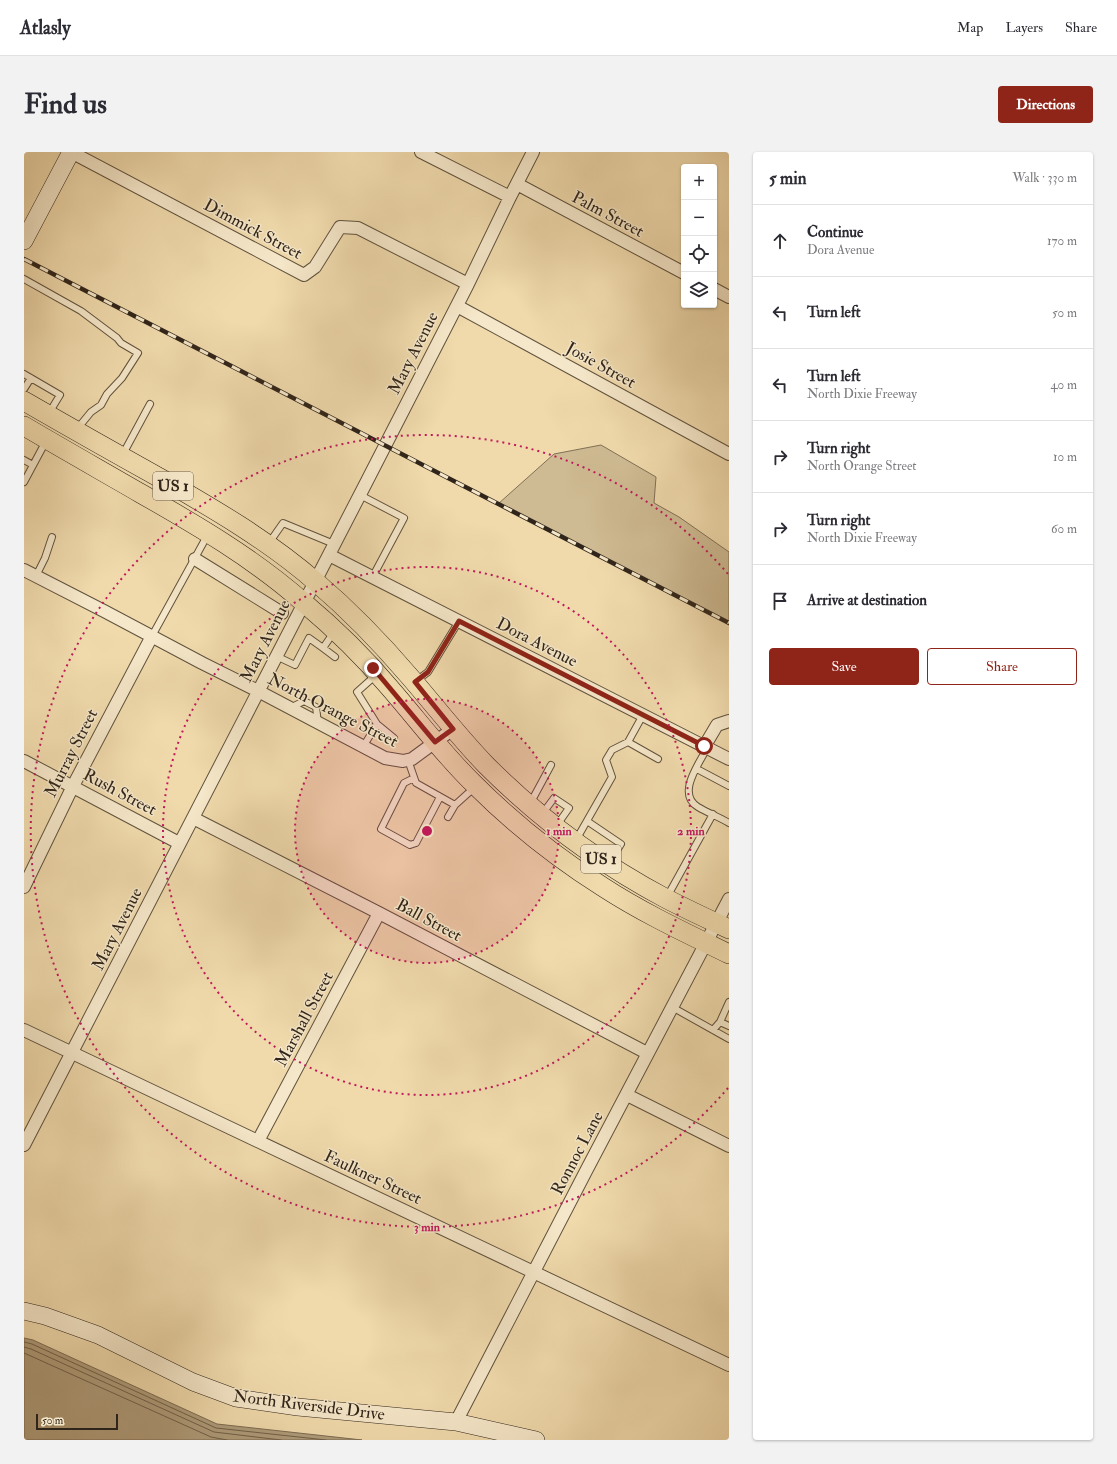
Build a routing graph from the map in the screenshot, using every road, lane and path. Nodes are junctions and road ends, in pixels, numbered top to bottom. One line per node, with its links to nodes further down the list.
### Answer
1 (70, 152): 6 (street); 9 (street, Dimmick Street)
2 (421, 152): 5 (street)
3 (533, 152): 4 (street, Mary Avenue)
4 (517, 184): 5 (street, Mary Avenue); 7 (street, Palm Street)
5 (510, 197): 9 (street, Mary Avenue)
6 (24, 241)
7 (682, 272)
8 (24, 279): 20 (lane)
9 (468, 284): 12 (street, Mary Avenue)
10 (717, 291): 11 (street)
11 (729, 297)
12 (457, 306): 22 (street, Josie Street); 27 (street, Mary Avenue)
13 (24, 374): 14 (lane)
14 (31, 378): 15 (lane); 18 (lane)
15 (24, 389)
16 (24, 401): 18 (main road, US 1)
17 (150, 404): 23 (lane)
18 (48, 415): 20 (main road, US 1)
19 (24, 426): 21 (main road, US 1)
20 (76, 431): 23 (main road, US 1)
21 (47, 439): 25 (lane); 28 (main road, US 1)
22 (729, 454)
23 (122, 457): 30 (main road, US 1)
24 (24, 460): 25 (lane)
25 (33, 465): 26 (lane)
26 (24, 482)
27 (360, 495): 31 (street, Mary Avenue); 35 (lane)
28 (209, 532): 32 (lane); 37 (main road, US 1)
29 (52, 537): 34 (lane)
30 (268, 544): 31 (lane); 36 (main road, US 1)
31 (331, 550): 35 (street, Dora Avenue); 36 (street, Mary Avenue)
32 (195, 559): 38 (street); 41 (lane)
33 (24, 571): 34 (street, North Orange Street)
34 (36, 576): 41 (street, North Orange Street)
35 (372, 578): 39 (street, Dora Avenue)
36 (315, 581): 37 (street, Mary Avenue); 46 (main road, US 1)
37 (304, 602): 40 (main road, US 1); 43 (street, Mary Avenue)
38 (282, 614)
39 (459, 621): 46 (lane); 48 (street, Dora Avenue)
40 (335, 631): 42 (lane); 45 (main road, US 1)
41 (152, 636): 47 (street, North Orange Street); 64 (street, Murray Street)
42 (323, 648): 43 (lane); 44 (lane)
43 (276, 656): 47 (street, Mary Avenue)
44 (335, 657)
45 (378, 674): 50 (lane); 53 (main road, US 1)
46 (415, 682): 51 (main road, US 1)
47 (258, 691): 55 (street, North Orange Street); 72 (street, Mary Avenue)
48 (643, 716): 54 (lane); 56 (street, Dora Avenue)
49 (729, 721): 56 (street)
50 (377, 724): 52 (lane); 55 (lane)
51 (453, 729): 53 (street, North Orange Street); 70 (main road, US 1)
52 (394, 738)
53 (435, 742): 59 (street, North Orange Street); 65 (main road, US 1)
54 (628, 742): 57 (lane); 73 (lane)
55 (363, 747): 59 (street, North Orange Street)
56 (706, 747): 58 (street, Dora Avenue); 62 (lane)
57 (658, 759)
58 (729, 759)
59 (408, 760): 63 (lane)
60 (24, 761): 64 (street, Rush Street)
61 (551, 765): 70 (lane)
62 (697, 768): 66 (lane); 69 (lane)
63 (414, 778): 67 (lane); 67 (lane)
64 (73, 786): 76 (street, Rush Street); 78 (street, Murray Street)
65 (476, 786): 68 (lane); 83 (main road, US 1)
66 (729, 786)
67 (440, 797): 68 (lane)
68 (455, 805): 71 (lane)
69 (713, 814): 74 (lane); 79 (lane)
70 (543, 815): 75 (main road, US 1)
71 (448, 817)
72 (193, 818): 76 (street, Mary Avenue); 81 (street, Ball Street)
73 (587, 821): 75 (lane); 77 (lane)
74 (729, 823)
75 (576, 841): 77 (main road, US 1)
76 (179, 843): 92 (street, Mary Avenue)
77 (608, 864): 79 (main road, US 1)
78 (24, 887)
79 (666, 898): 82 (main road, US 1)
80 (728, 902): 82 (street, Ronnoc Lane)
81 (379, 913): 93 (street, Ball Street); 95 (street, Marshall Street)
82 (723, 926): 83 (street, Ronnoc Lane)
83 (706, 943): 84 (main road, US 1); 86 (street, Ronnoc Lane)
84 (729, 954)
85 (729, 1002): 87 (lane)
86 (672, 1007): 90 (lane); 93 (street, Ronnoc Lane)
87 (720, 1022): 88 (lane); 90 (lane)
88 (729, 1026)
89 (24, 1030): 92 (street, Faulkner Street)
90 (713, 1030): 91 (lane)
91 (729, 1039)
92 (71, 1052): 95 (street, Faulkner Street); 96 (street, Mary Avenue)
93 (647, 1053): 94 (street, Ronnoc Lane)
94 (627, 1095): 97 (street); 98 (street, Ronnoc Lane)
95 (258, 1141): 98 (street, Faulkner Street)
96 (24, 1145)
97 (729, 1146)
98 (533, 1271): 100 (street, Faulkner Street); 101 (street, Ronnoc Lane)
99 (24, 1311): 101 (street, North Riverside Drive)
100 (729, 1365)
101 (456, 1422): 102 (street, North Riverside Drive)
102 (536, 1440)

